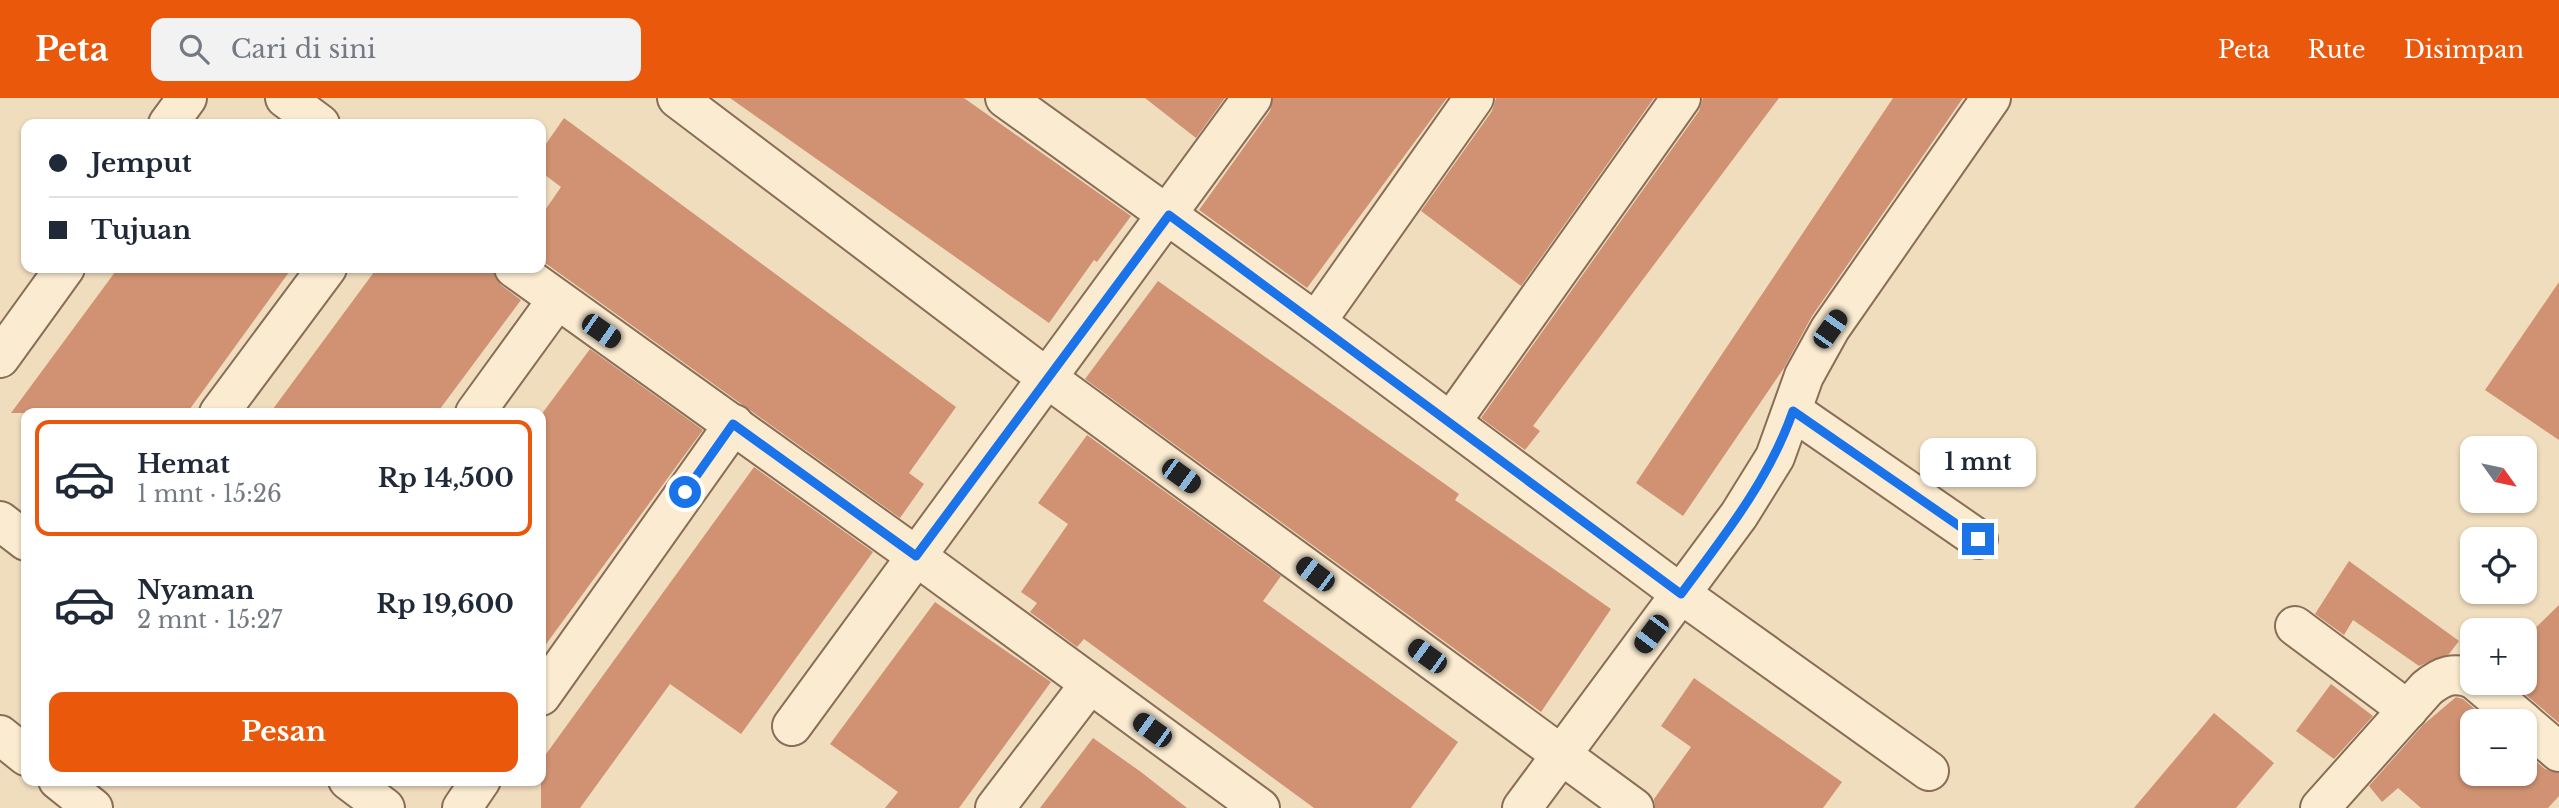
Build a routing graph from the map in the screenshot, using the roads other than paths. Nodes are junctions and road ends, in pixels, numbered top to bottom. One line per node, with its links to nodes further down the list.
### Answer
1 (187, 98): 9 (street)
2 (285, 98): 10 (street)
3 (677, 98): 18 (street)
4 (1252, 98): 11 (street)
5 (1474, 98): 16 (street)
6 (1681, 98): 22 (street)
7 (1991, 98): 21 (street)
8 (1020, 103): 11 (street)
9 (172, 119)
10 (313, 119)
11 (1169, 215): 16 (street); 18 (street)
12 (61, 273): 17 (street)
13 (323, 273): 19 (street)
14 (521, 273): 15 (street)
15 (557, 300): 20 (street); 23 (street)
16 (1316, 322): 22 (street)
17 (0, 358)
18 (1047, 377): 27 (street); 41 (street)
19 (223, 408)
20 (479, 408)
21 (1793, 411): 26 (street); 28 (street)
22 (1451, 422): 28 (street)
23 (733, 424): 27 (street); 32 (street)
24 (0, 521): 25 (street)
25 (21, 537)
26 (1978, 539)
27 (916, 556): 31 (street); 36 (street)
28 (1681, 594): 41 (street); 42 (street)
29 (2295, 626): 35 (street)
30 (2460, 675): 35 (street)
31 (1089, 685): 46 (street); 50 (street)
32 (546, 689)
33 (2492, 695): 34 (street)
34 (2509, 709)
35 (2407, 710): 53 (street)
36 (792, 726)
37 (2537, 733): 40 (street)
38 (0, 735): 39 (street)
39 (21, 751)
40 (2559, 752)
41 (1561, 754): 51 (street); 52 (street)
42 (1929, 771)
43 (66, 786): 47 (street)
44 (356, 786): 48 (street)
45 (477, 786): 49 (street)
46 (1257, 807)
47 (93, 808)
48 (385, 808)
49 (462, 808)
50 (995, 808)
51 (1522, 808)
52 (1634, 808)
53 (2320, 808)

